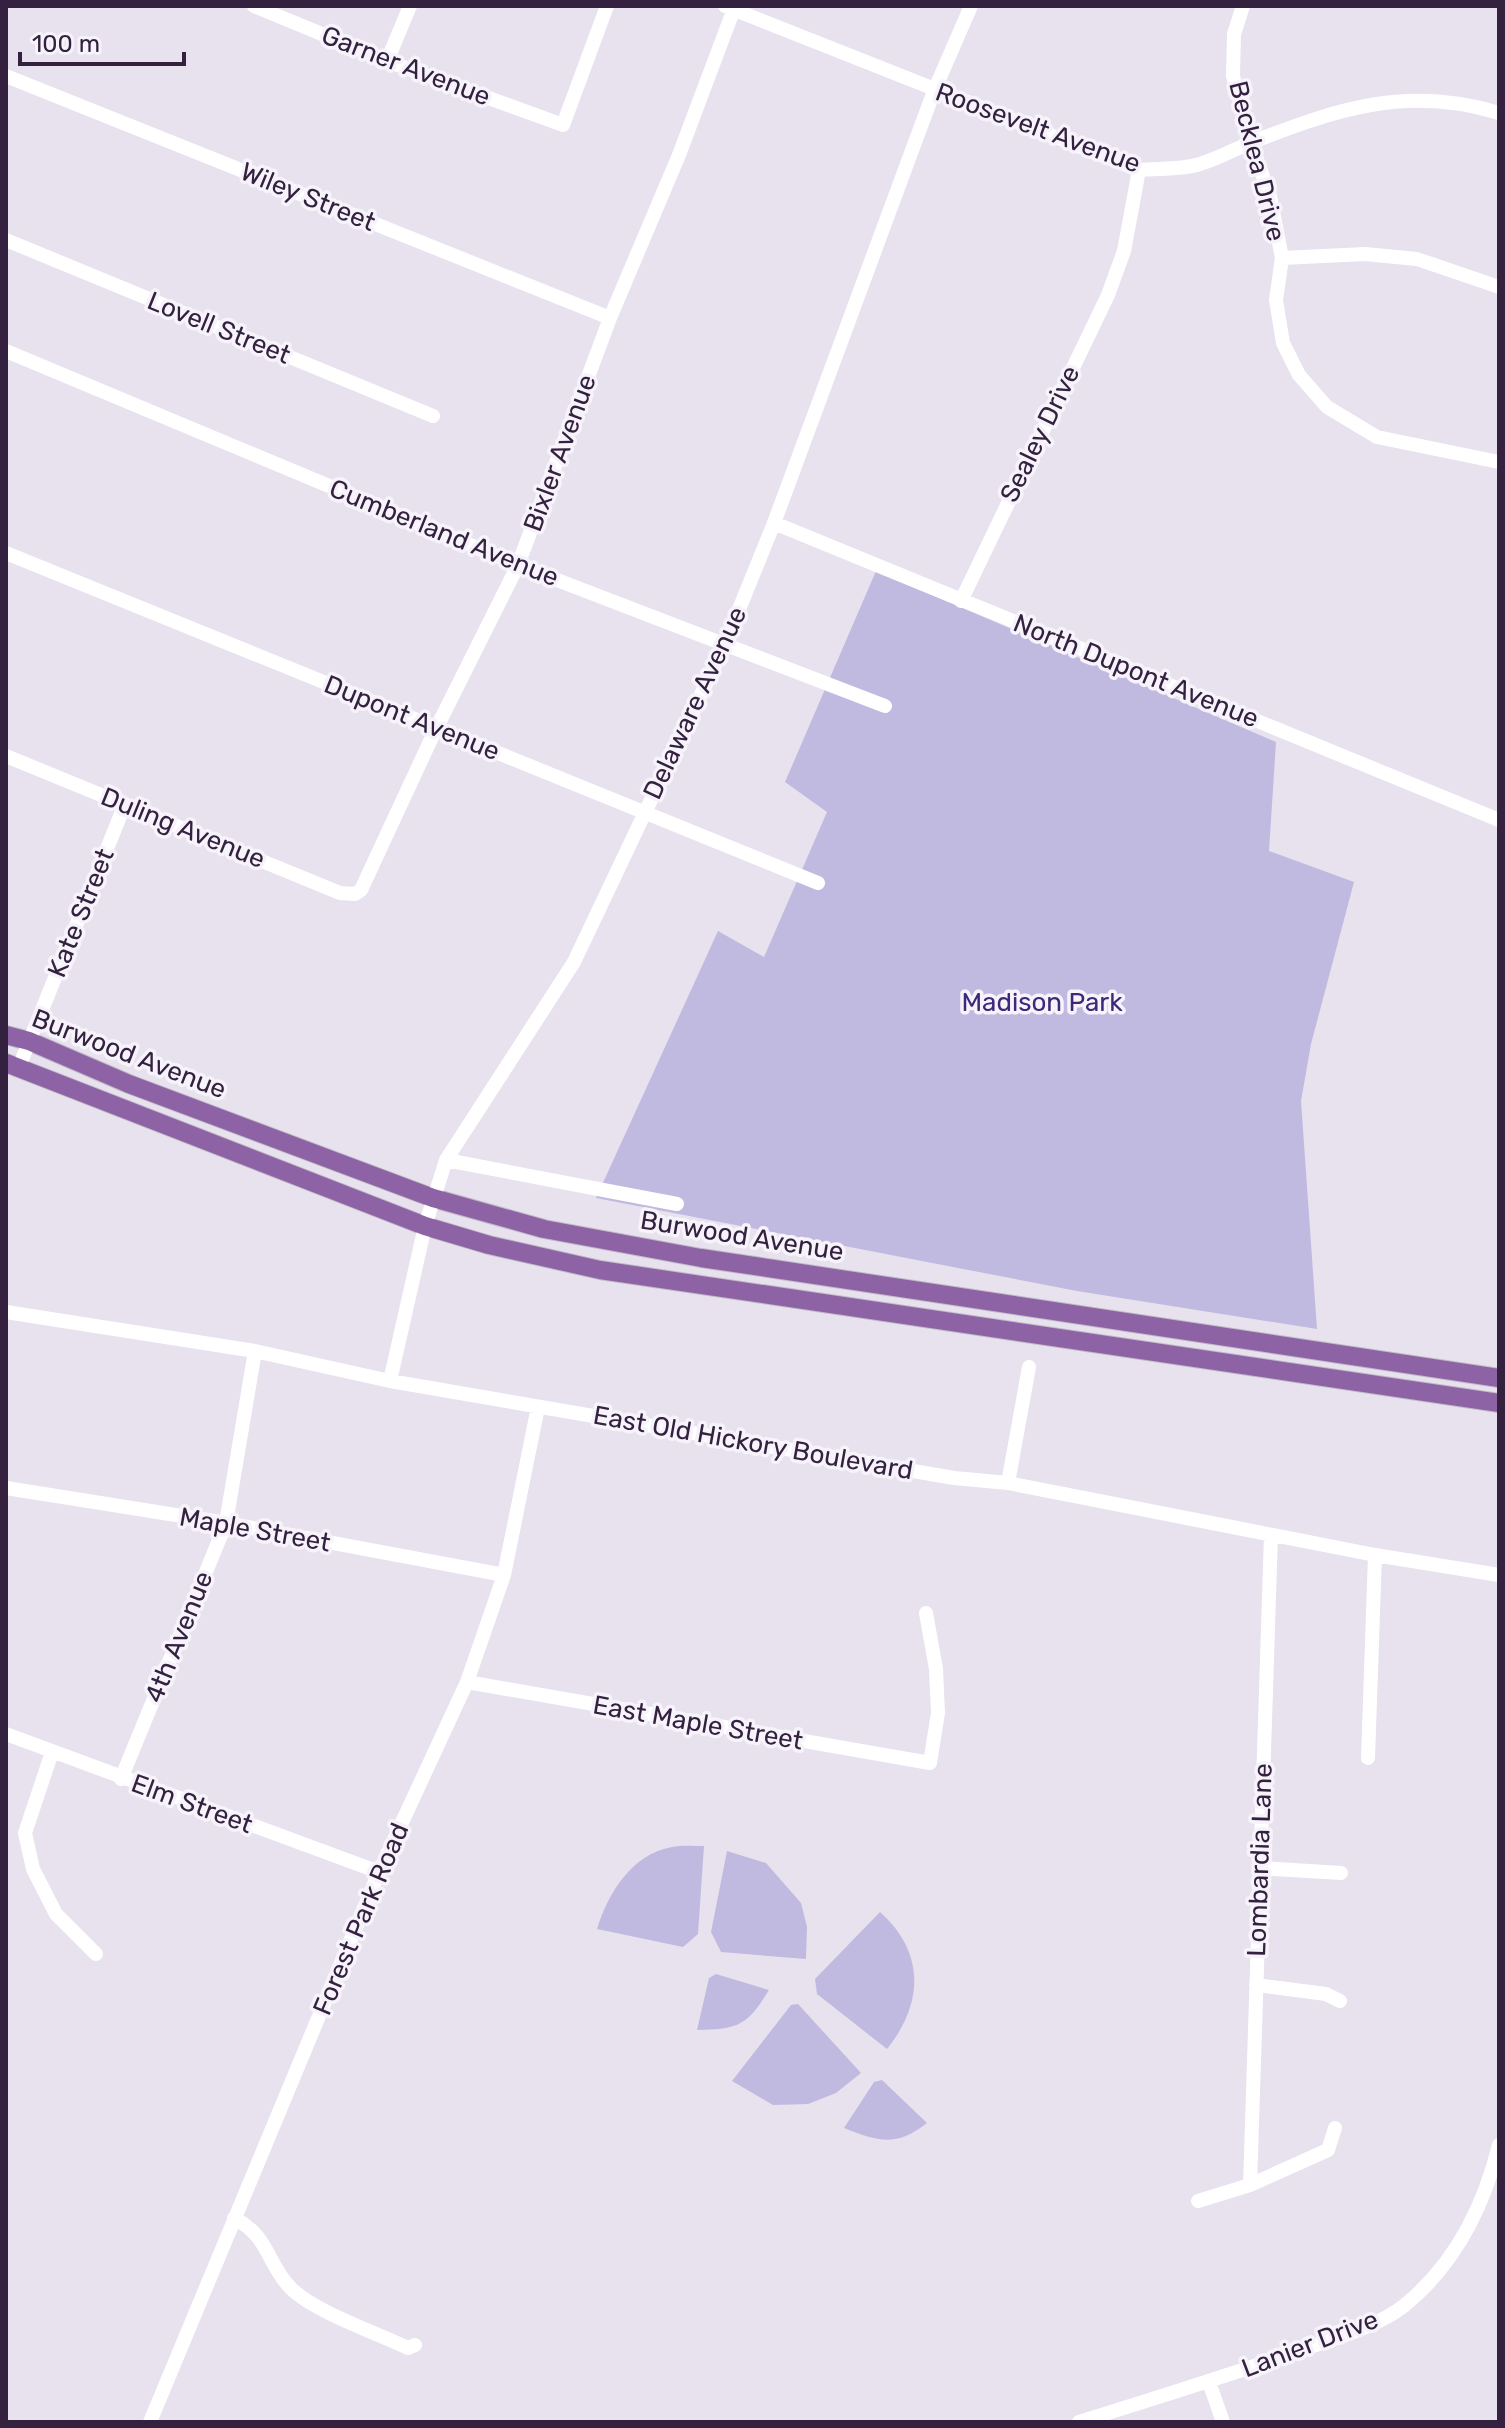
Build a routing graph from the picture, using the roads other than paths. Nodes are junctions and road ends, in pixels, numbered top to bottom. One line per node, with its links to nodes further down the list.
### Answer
1 (254, 6): 7 (street, Garner Avenue)
2 (410, 6): 7 (street)
3 (607, 6): 7 (street, Garner Avenue)
4 (971, 6): 9 (street, Delaware Avenue)
5 (1243, 6): 11 (street, Becklea Drive)
6 (731, 7): 9 (street, Roosevelt Avenue); 16 (street, Bixler Avenue)
7 (387, 61)
8 (6, 76): 16 (street, Wiley Street)
9 (934, 91): 12 (street, Roosevelt Avenue); 20 (street, Delaware Avenue)
10 (1499, 113): 11 (street, Roosevelt Avenue)
11 (1251, 143): 12 (street, Roosevelt Avenue); 14 (street, Becklea Drive)
12 (1139, 170): 23 (street, Sealey Drive)
13 (6, 240): 18 (street, Lovell Street)
14 (1282, 258): 15 (street); 19 (street, Becklea Drive)
15 (1499, 287)
16 (610, 318): 22 (street, Bixler Avenue)
17 (6, 351): 22 (street, Cumberland Avenue)
18 (433, 416)
19 (1499, 462)
20 (774, 523): 23 (street, North Dupont Avenue); 24 (street, Delaware Avenue)
21 (6, 553): 26 (street, Dupont Avenue)
22 (518, 565): 24 (street, Cumberland Avenue); 26 (street, Bixler Avenue)
23 (961, 601): 30 (street, North Dupont Avenue)
24 (725, 644): 25 (street, Cumberland Avenue); 29 (street, Delaware Avenue)
25 (885, 706)
26 (437, 727): 29 (street, Dupont Avenue); 32 (street, Bixler Avenue)
27 (6, 756): 28 (street, Duling Avenue)
28 (125, 804): 32 (street, Duling Avenue); 34 (street, Kate Street)
29 (644, 814): 31 (street, Dupont Avenue); 36 (street, Delaware Avenue)
30 (1499, 820)
31 (818, 883)
32 (361, 890)
33 (6, 1035): 34 (main road, Burwood Avenue)
34 (29, 1041): 35 (street, Kate Street); 37 (main road, Burwood Avenue)
35 (12, 1065): 39 (main road, Burwood Avenue)
36 (446, 1160): 37 (street, Delaware Avenue); 38 (street, Burwood Avenue)
37 (433, 1198): 39 (street, Delaware Avenue); 43 (main road, Burwood Avenue)
38 (677, 1204)
39 (425, 1226): 44 (street, Delaware Avenue); 45 (main road, Burwood Avenue)
40 (6, 1312): 41 (street, East Old Hickory Boulevard)
41 (255, 1351): 44 (street, East Old Hickory Boulevard); 49 (street, 4th Avenue)
42 (1029, 1367): 47 (street)
43 (1499, 1378)
44 (390, 1381): 46 (street, East Old Hickory Boulevard)
45 (1499, 1403)
46 (538, 1407): 47 (street, East Old Hickory Boulevard); 52 (street, Forest Park Road)
47 (1008, 1483): 50 (street, East Old Hickory Boulevard)
48 (6, 1488): 49 (street, Maple Street)
49 (226, 1523): 52 (street, Maple Street); 59 (street, 4th Avenue)
50 (1271, 1535): 51 (street, East Old Hickory Boulevard); 60 (street, Lombardia Lane)
51 (1375, 1555): 53 (street, East Old Hickory Boulevard); 58 (street)
52 (504, 1575): 55 (street, Forest Park Road)
53 (1499, 1575)
54 (926, 1613): 55 (street, East Maple Street)
55 (467, 1682): 61 (street, Forest Park Road)
56 (6, 1734): 57 (street, Elm Street)
57 (52, 1752): 59 (street, Elm Street); 63 (street)
58 (1368, 1758)
59 (121, 1779): 61 (street, Elm Street)
60 (1260, 1868): 62 (street); 64 (street, Lombardia Lane)
61 (379, 1872): 70 (street, Forest Park Road)
62 (1341, 1873)
63 (96, 1954)
64 (1256, 1985): 65 (street); 68 (street, Lombardia Lane)
65 (1340, 2001)
66 (1335, 2128): 68 (street)
67 (1499, 2145): 72 (street, Lanier Drive)
68 (1250, 2185): 69 (street)
69 (1198, 2201)
70 (234, 2218): 71 (street); 73 (street, Forest Park Road)
71 (415, 2345)
72 (1209, 2382): 74 (street, Lanier Drive); 75 (street)
73 (150, 2422)
74 (1079, 2422)
75 (1223, 2422)

